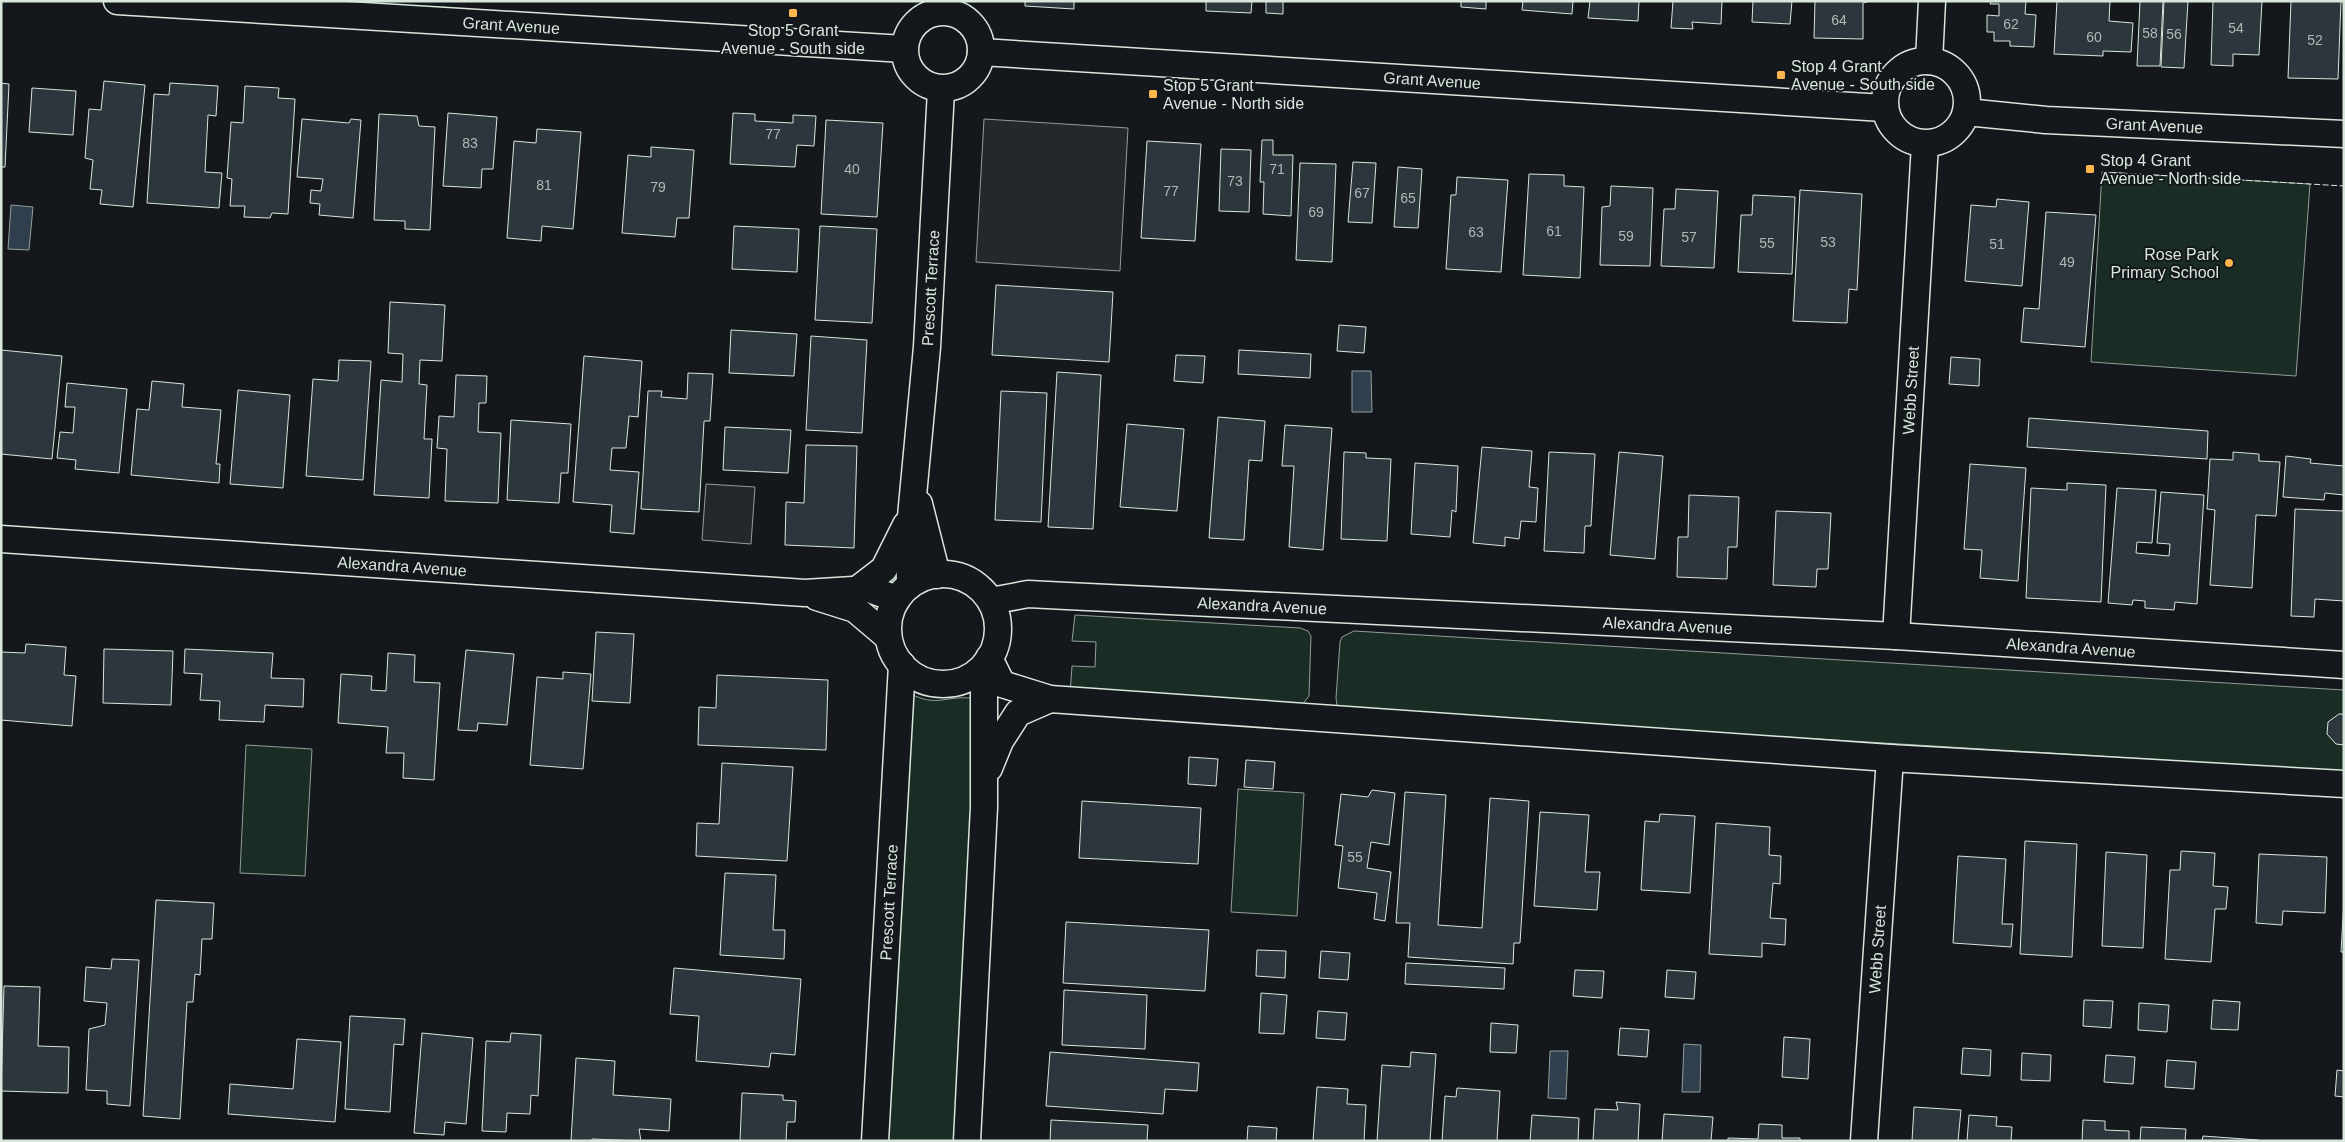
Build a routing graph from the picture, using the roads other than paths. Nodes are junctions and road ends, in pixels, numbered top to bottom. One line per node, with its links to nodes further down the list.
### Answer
1 (117, 1): 4 (street, Grant Avenue)
2 (1932, 1): 6 (street)
3 (944, 6): 4 (street); 5 (street)
4 (904, 48): 7 (street)
5 (981, 52): 7 (street); 8 (street, Grant Avenue)
6 (1929, 61): 8 (street); 9 (street)
7 (941, 90): 12 (street, Prescott Terrace)
8 (1884, 108): 11 (street)
9 (1966, 112): 10 (street, Grant Avenue); 11 (street)
10 (2344, 134)
11 (1925, 144): 20 (street, Webb Street)
12 (913, 499): 14 (street, Prescott Terrace); 15 (street); 16 (street, Prescott Terrace)
13 (1, 539): 17 (street, Alexandra Avenue)
14 (937, 575): 16 (street); 18 (street)
15 (858, 589): 16 (street, Alexandra Avenue); 17 (street, Alexandra Avenue)
16 (903, 592): 19 (street)
17 (805, 593): 19 (street, Alexandra Avenue)
18 (991, 601): 20 (street, Alexandra Avenue); 21 (street)
19 (888, 636): 22 (street)
20 (1896, 636): 23 (street, Alexandra Avenue)
21 (986, 662): 22 (street); 24 (street); 26 (street)
22 (902, 665): 28 (street, Prescott Terrace)
23 (2344, 665)
24 (1050, 699): 25 (street); 26 (street)
25 (1890, 758): 27 (street); 30 (street, Webb Street)
26 (985, 776): 29 (street)
27 (2344, 784)
28 (875, 1141)
29 (967, 1141)
30 (1864, 1141)

